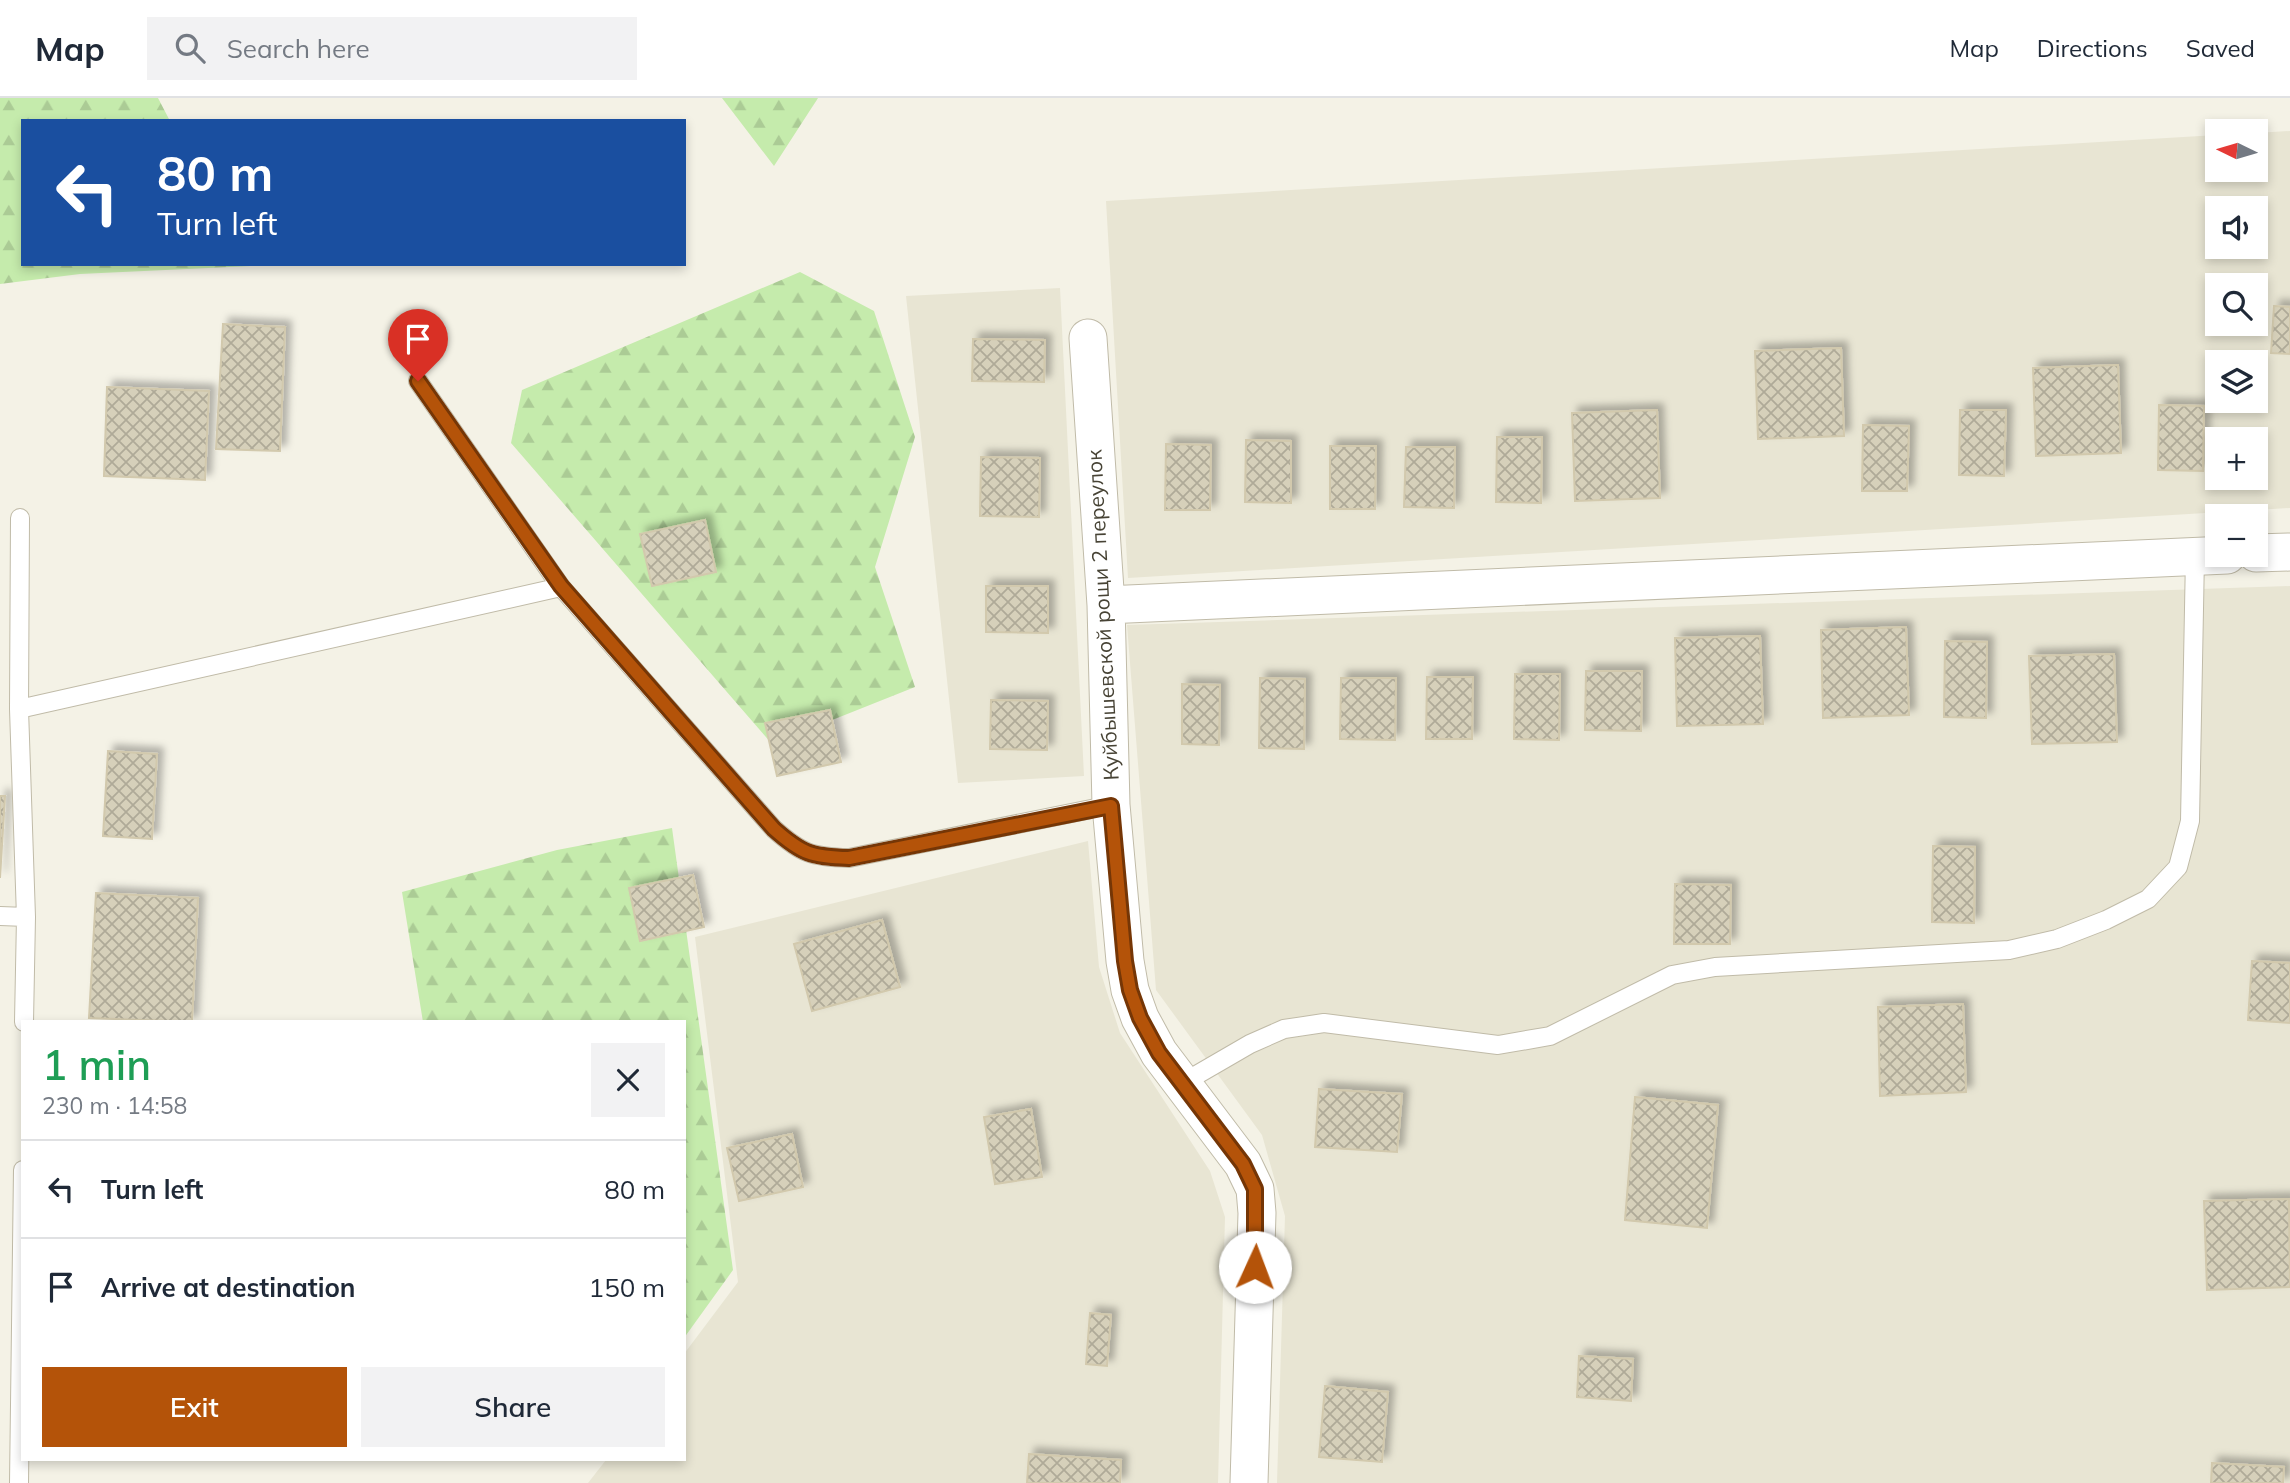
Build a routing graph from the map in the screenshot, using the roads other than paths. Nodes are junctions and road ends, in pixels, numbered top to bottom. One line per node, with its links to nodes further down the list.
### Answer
1 (1088, 338): 9 (street, Куйбышевской рощи 2 переулок)
2 (418, 381): 8 (lane)
3 (20, 518): 10 (lane)
4 (2290, 552): 5 (street)
5 (2268, 553)
6 (2205, 556): 9 (street)
7 (2210, 567): 15 (lane)
8 (561, 586): 10 (lane); 11 (lane)
9 (1106, 605): 11 (street, Куйбышевской рощи 2 переулок)
10 (19, 709): 13 (lane)
11 (1111, 806): 15 (street, Куйбышевской рощи 2 переулок)
12 (0, 916): 13 (lane)
13 (26, 917): 14 (lane)
14 (24, 1020)
15 (1181, 1084): 18 (street, Куйбышевской рощи 2 переулок)
16 (21, 1326): 17 (lane)
17 (19, 1483)
18 (1249, 1483)

